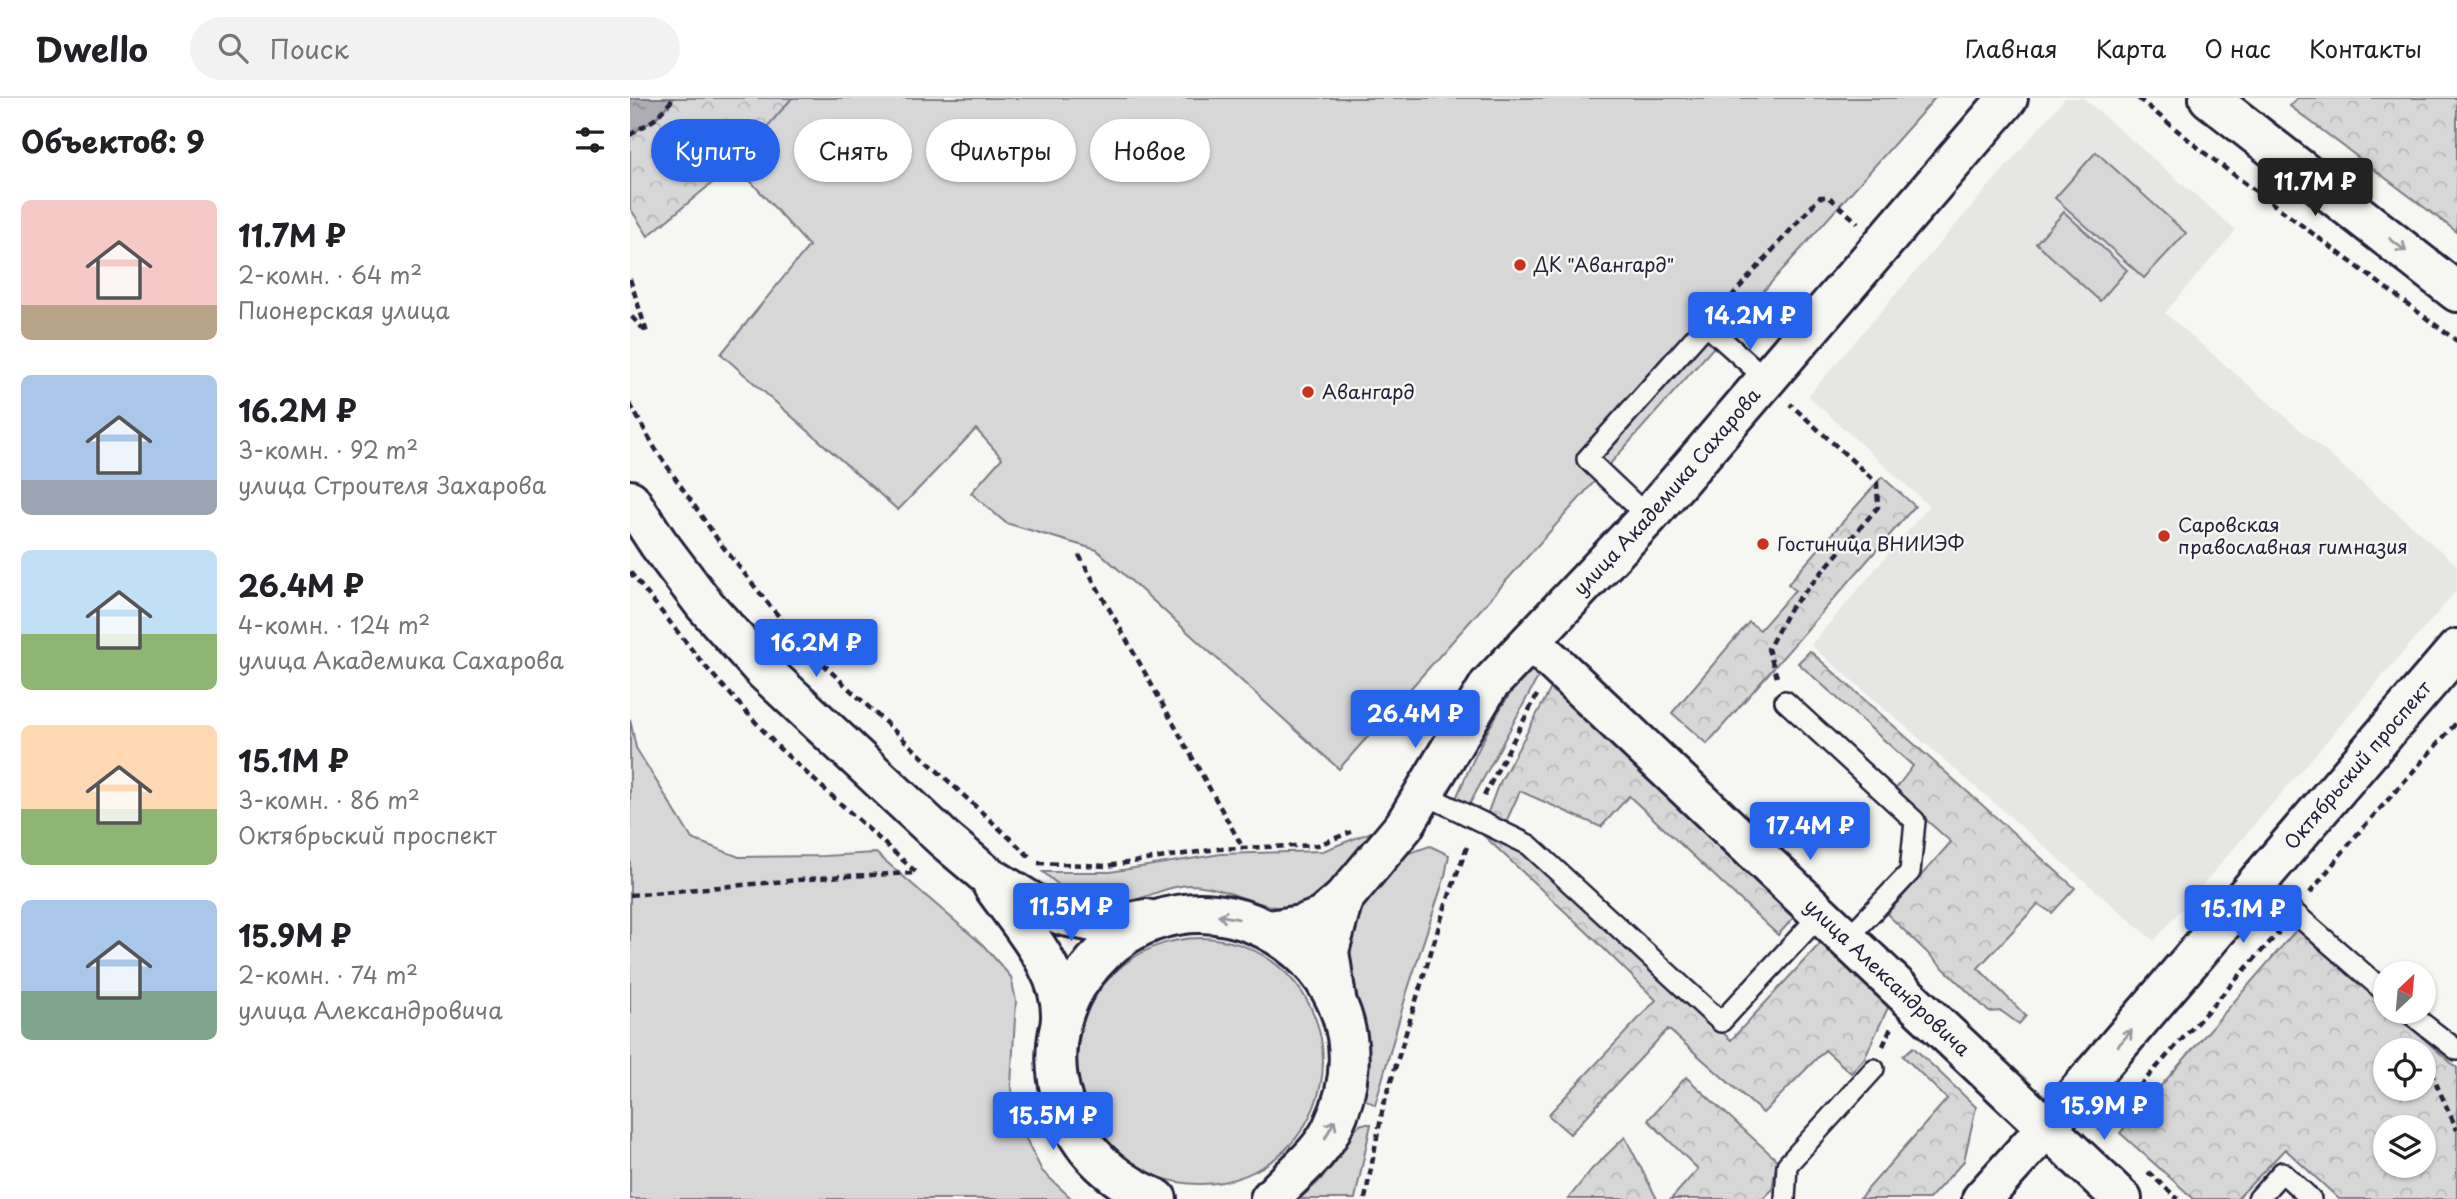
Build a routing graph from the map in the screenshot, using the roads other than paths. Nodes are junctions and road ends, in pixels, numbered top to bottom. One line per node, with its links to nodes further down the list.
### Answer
1 (2008, 98): 4 (street, улица Академика Сахарова)
2 (2209, 98): 3 (street, one-way to 3)
3 (2457, 292)
4 (1775, 389): 6 (street, улица Академика Сахарова); 6 (lane)
5 (630, 500): 11 (street)
6 (1648, 517): 7 (street, улица Академика Сахарова)
7 (1531, 641): 10 (street, улица Академика Сахарова); 15 (street, улица Александровича)
8 (2457, 649): 12 (street, Октябрьский проспект)
9 (1785, 701): 15 (lane)
10 (1424, 794): 13 (street, улица Академика Сахарова); 15 (lane)
11 (984, 873): 14 (street); 20 (street)
12 (2258, 881): 17 (lane); 23 (street, Октябрьский проспект, one-way to 12)
13 (1343, 899): 16 (street, улица Академика Сахарова); 18 (street, улица Академика Сахарова)
14 (1163, 919): 16 (street, улица Академика Сахарова, one-way to 14); 20 (street, улица Академика Сахарова)
15 (1834, 927): 23 (street, улица Александровича)
16 (1270, 930): 18 (street, улица Академика Сахарова)
17 (2373, 982)
18 (1336, 998): 24 (street, улица Академика Сахарова, one-way to 18)
19 (2423, 1024): 21 (lane)
20 (1058, 1038): 25 (street, улица Академика Сахарова)
21 (2457, 1050)
22 (1874, 1069): 27 (lane)
23 (2046, 1129): 28 (street, Октябрьский проспект); 29 (street, улица Александровича)
24 (1278, 1190): 26 (street, улица Академика Сахарова)
25 (1157, 1199)
26 (1246, 1199)
27 (1785, 1199)
28 (1982, 1199)
29 (2122, 1199)
30 (2258, 1199): 31 (lane)
31 (2311, 1199)

